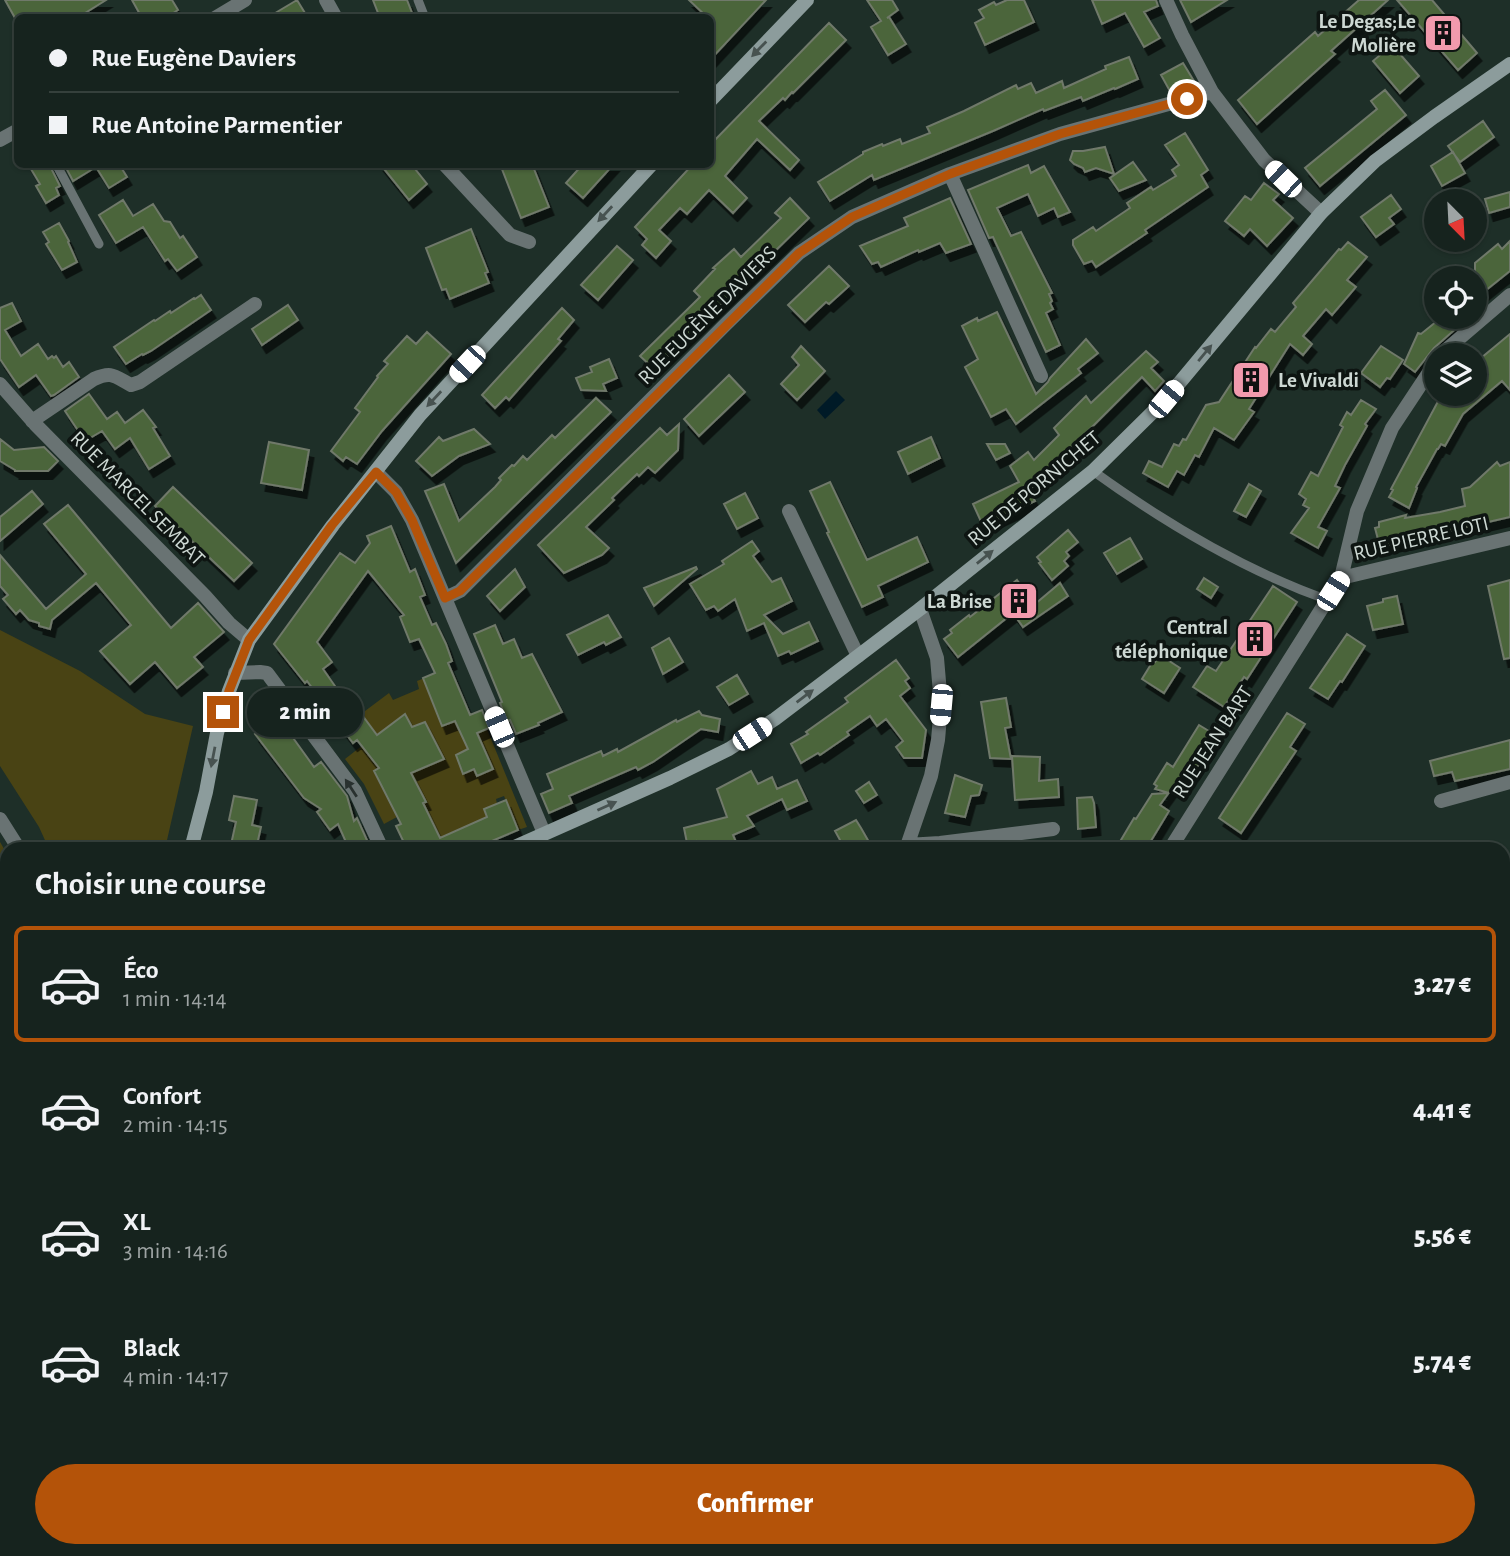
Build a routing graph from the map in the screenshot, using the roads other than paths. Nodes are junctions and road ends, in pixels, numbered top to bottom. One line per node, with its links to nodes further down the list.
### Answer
1 (245, 0): 4 (street)
2 (807, 0): 7 (main road, one-way to 7)
3 (1166, 0): 6 (street)
4 (222, 14)
5 (1510, 64): 12 (main road, RUE DE PORNICHET)
6 (1212, 92): 11 (street, RUE EUGÈNE DAVIERS); 12 (street)
7 (714, 97)
8 (58, 168): 14 (lane)
9 (448, 168): 13 (street)
10 (648, 168): 23 (main road, one-way to 23)
11 (950, 174): 18 (street); 27 (street, RUE EUGÈNE DAVIERS)
12 (1321, 213): 22 (main road, RUE DE PORNICHET, one-way to 12)
13 (529, 242)
14 (99, 244)
15 (1510, 295): 17 (street, RUE JEAN BART)
16 (255, 304): 21 (street)
17 (1454, 343)
18 (1041, 376)
19 (1424, 379): 26 (street, RUE JEAN BART)
20 (0, 384): 21 (street, RUE MARCEL SEMBAT)
21 (32, 421): 30 (street, RUE MARCEL SEMBAT)
22 (1093, 471): 28 (lane); 29 (main road, RUE DE PORNICHET, one-way to 22)
23 (376, 472): 27 (street); 30 (main road)
24 (789, 511): 31 (street)
25 (1510, 538): 26 (street, RUE PIERRE LOTI)
26 (1341, 578): 28 (street, RUE JEAN BART)
27 (445, 598): 37 (street)
28 (1328, 600): 44 (street, RUE JEAN BART)
29 (920, 609): 31 (main road, RUE DE PORNICHET); 42 (street)
30 (249, 640): 32 (main road)
31 (858, 656): 37 (main road, RUE DE PORNICHET, one-way to 31)
32 (236, 673): 39 (main road, one-way to 39); 40 (street, one-way to 32)
33 (1510, 782): 34 (street)
34 (1441, 802)
35 (0, 819): 38 (street)
36 (1053, 829): 43 (street)
37 (544, 833): 41 (main road, RUE DE PORNICHET)
38 (15, 842)
39 (193, 842)
40 (379, 842)
41 (525, 842)
42 (908, 842)
43 (948, 842)
44 (1174, 842)

